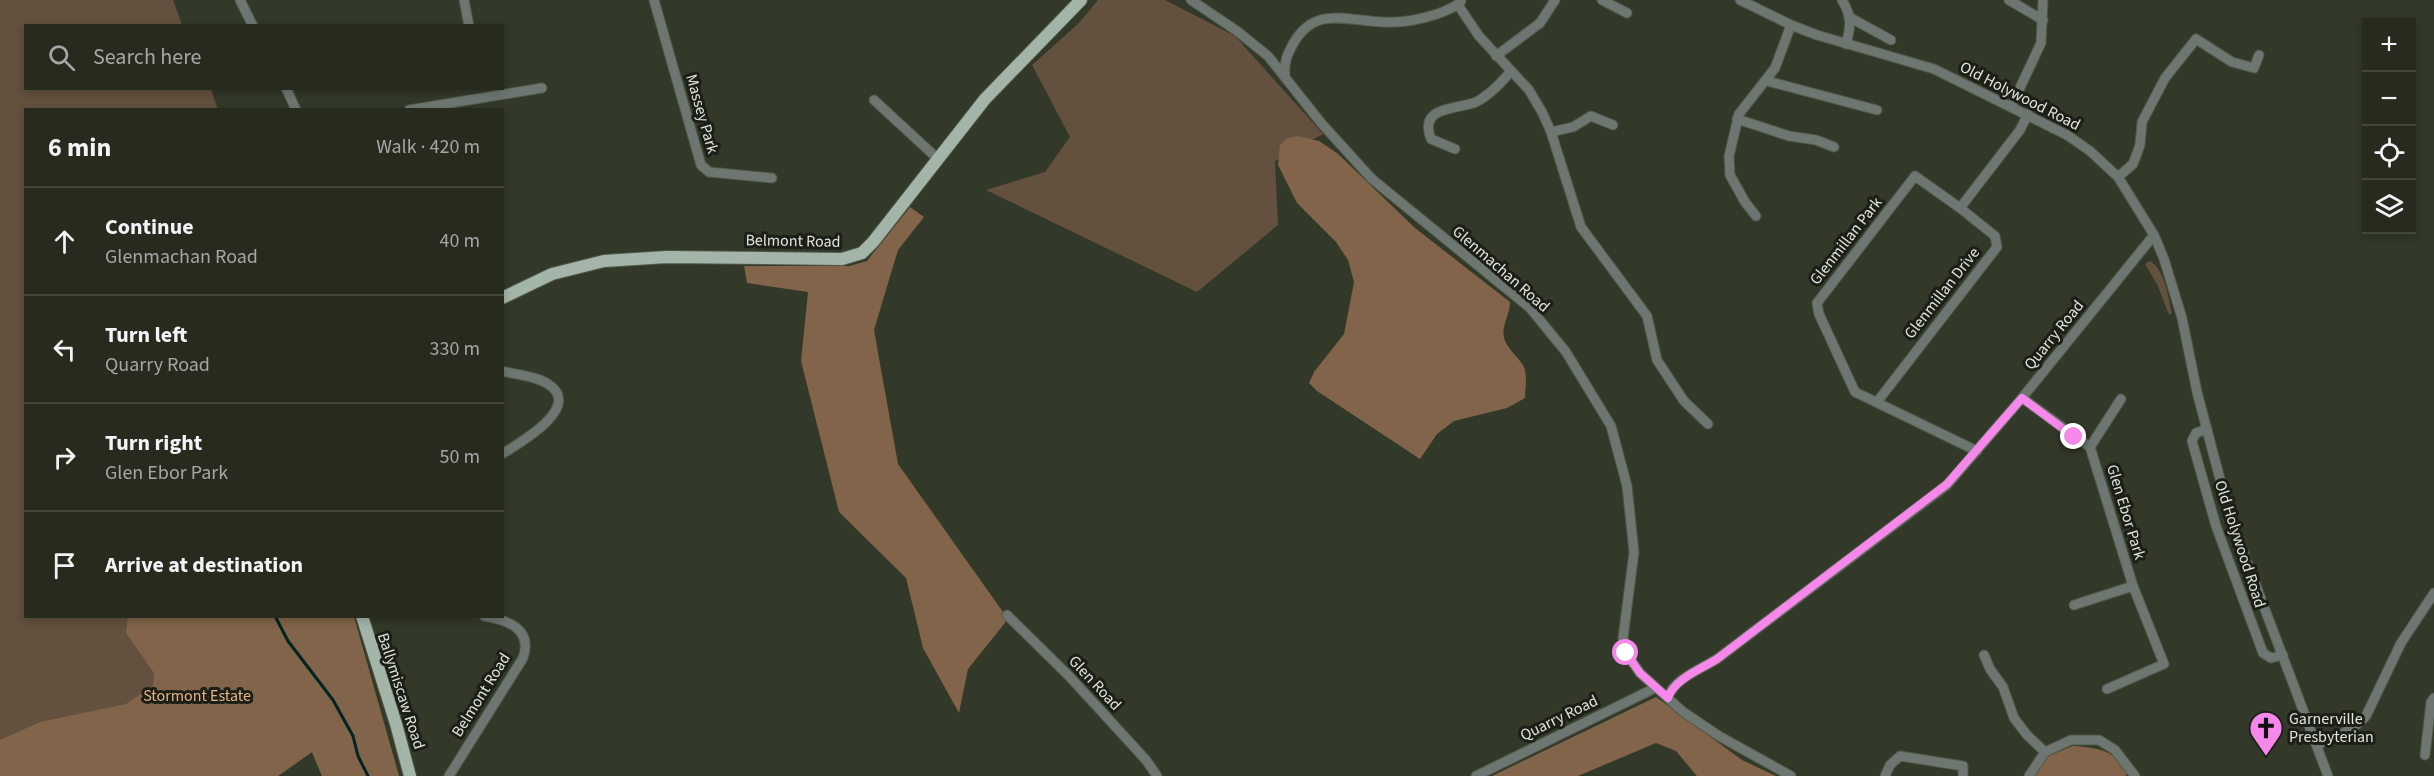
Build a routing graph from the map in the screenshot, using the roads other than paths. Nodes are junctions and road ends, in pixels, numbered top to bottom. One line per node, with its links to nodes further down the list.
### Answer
1 (240, 0): 16 (street)
2 (464, 0): 17 (street)
3 (654, 0): 42 (street, Massey Park)
4 (1081, 0): 40 (main road, Belmont Road)
5 (1191, 0): 24 (street, Glenmachan Road)
6 (1555, 0): 22 (street)
7 (1602, 0): 13 (street)
8 (1740, 0): 18 (street, Old Holywood Road)
9 (1842, 0): 14 (street)
10 (2009, 0): 15 (street)
11 (2043, 0): 15 (street)
12 (1460, 2): 22 (street); 24 (street)
13 (1627, 12)
14 (1849, 17): 19 (street); 20 (street)
15 (2043, 20): 30 (street)
16 (252, 24)
17 (469, 24)
18 (1791, 25): 20 (street, Old Holywood Road); 25 (street)
19 (1891, 40)
20 (1846, 44): 30 (street, Old Holywood Road)
21 (2259, 55): 41 (street)
22 (1496, 56): 23 (street)
23 (1511, 71): 37 (street); 39 (street)
24 (1285, 74): 64 (street, Glenmachan Road)
25 (1767, 81): 33 (street); 35 (street)
26 (542, 88): 28 (street)
27 (287, 90): 31 (street)
28 (482, 93): 32 (street)
29 (874, 100): 40 (street)
30 (2011, 107): 34 (street, Old Holywood Road)
31 (295, 108)
32 (418, 108)
33 (1877, 110)
34 (2028, 114): 41 (street, Old Holywood Road); 43 (street)
35 (1737, 119): 38 (street); 44 (street)
36 (1613, 125): 37 (street)
37 (1551, 132): 51 (street)
38 (1834, 147)
39 (1455, 149)
40 (938, 159): 46 (main road, Belmont Road)
41 (2118, 177): 45 (street, Old Holywood Road)
42 (772, 178)
43 (1960, 208): 50 (street, Glenmillan Drive); 50 (street, Glenmillan Park)
44 (1756, 216)
45 (2154, 235): 48 (street, Quarry Road); 52 (street, Old Holywood Road)
46 (504, 297)
47 (504, 372): 55 (street)
48 (2022, 398): 53 (street, Glen Ebor Park); 54 (street, Quarry Road)
49 (2121, 399): 53 (street, Glen Ebor Park)
50 (1878, 402): 54 (street, Glenmillan Park)
51 (1708, 424)
52 (2207, 429): 63 (street, Old Holywood Road); 63 (street, Old Holywood Road)
53 (2090, 447): 56 (street, Glen Ebor Park)
54 (1977, 452): 66 (street, Quarry Road)
55 (504, 453)
56 (2133, 586): 58 (street, Glen Ebor Park); 65 (street, Glen Ebor Park)
57 (2434, 593): 68 (street)
58 (2074, 605)
59 (1007, 615): 73 (street, Glen Road)
60 (363, 618): 71 (main road, Ballymiscaw Road)
61 (491, 618): 72 (street, Belmont Road)
62 (1983, 655): 69 (street)
63 (2283, 655): 68 (street, Old Holywood Road)
64 (1655, 688): 66 (street, Glenmachan Road); 74 (street, Quarry Road)
65 (2107, 688)
66 (1668, 698): 75 (street, Glenmachan Road)
67 (2434, 698): 70 (street)
68 (2317, 745): 80 (street, Old Holywood Road)
69 (2045, 752): 78 (street); 79 (street)
70 (2426, 755)
71 (410, 776)
72 (449, 776)
73 (1157, 776)
74 (1476, 776)
75 (1791, 776)
76 (1885, 776): 77 (street)
77 (1963, 776)
78 (2029, 776)
79 (2135, 776)
80 (2328, 776)

